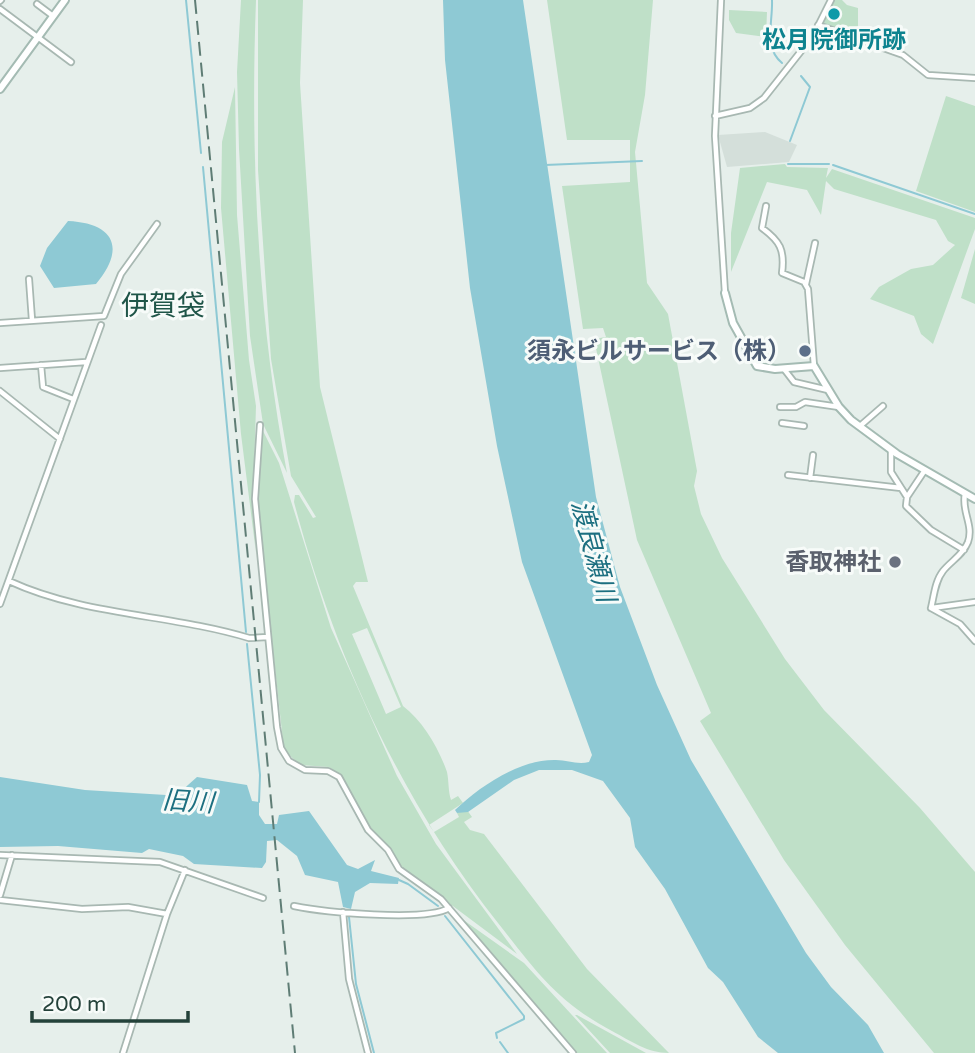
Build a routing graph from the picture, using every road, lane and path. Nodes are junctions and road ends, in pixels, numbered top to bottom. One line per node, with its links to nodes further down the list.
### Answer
1 (65, 0): 6 (street)
2 (721, 0): 12 (street)
3 (831, 0): 7 (street)
4 (37, 4): 6 (street)
5 (0, 9): 8 (street)
6 (53, 16): 8 (street)
7 (818, 25): 10 (street); 12 (street)
8 (37, 37): 9 (street); 11 (street)
9 (71, 62)
10 (975, 78)
11 (0, 89)
12 (715, 116): 18 (street)
13 (766, 206): 17 (street)
14 (157, 224): 19 (street)
15 (815, 243): 17 (street)
16 (29, 279): 19 (street)
17 (806, 284): 24 (street)
18 (725, 293): 25 (street)
19 (32, 320): 20 (street)
20 (0, 323)
21 (101, 325): 22 (street)
22 (86, 362): 23 (street); 29 (street)
23 (41, 365): 26 (street); 29 (street)
24 (814, 366): 25 (street); 27 (street)
25 (784, 368): 27 (street)
26 (0, 369)
27 (828, 390): 32 (street)
28 (0, 391): 37 (street)
29 (73, 399): 37 (street)
30 (883, 406): 36 (street)
31 (780, 407): 32 (street)
32 (839, 407): 36 (street)
33 (782, 422): 35 (street)
34 (260, 425): 54 (street)
35 (804, 426)
36 (860, 426): 38 (street)
37 (60, 439): 50 (street)
38 (891, 449): 40 (street); 43 (street)
39 (813, 455): 42 (street)
40 (926, 469): 44 (street); 45 (street)
41 (788, 475): 42 (street)
42 (810, 478): 43 (street)
43 (901, 488): 45 (street)
44 (965, 494): 46 (street); 47 (street)
45 (907, 497): 49 (street)
46 (975, 499)
47 (968, 542): 48 (street); 49 (street)
48 (975, 544)
49 (964, 551): 53 (street)
50 (9, 582): 52 (street); 54 (street)
51 (975, 602): 53 (street)
52 (0, 604)
53 (931, 608): 55 (street)
54 (268, 637): 62 (street)
55 (975, 641)
56 (0, 855): 57 (street)
57 (12, 855): 58 (street); 59 (street)
58 (185, 870): 60 (street); 64 (street)
59 (0, 898): 64 (street)
60 (262, 898)
61 (294, 906): 63 (street)
62 (449, 908): 63 (street); 67 (street)
63 (343, 912): 66 (street)
64 (167, 914): 65 (street)
65 (123, 1053)
66 (368, 1053)
67 (573, 1053)

